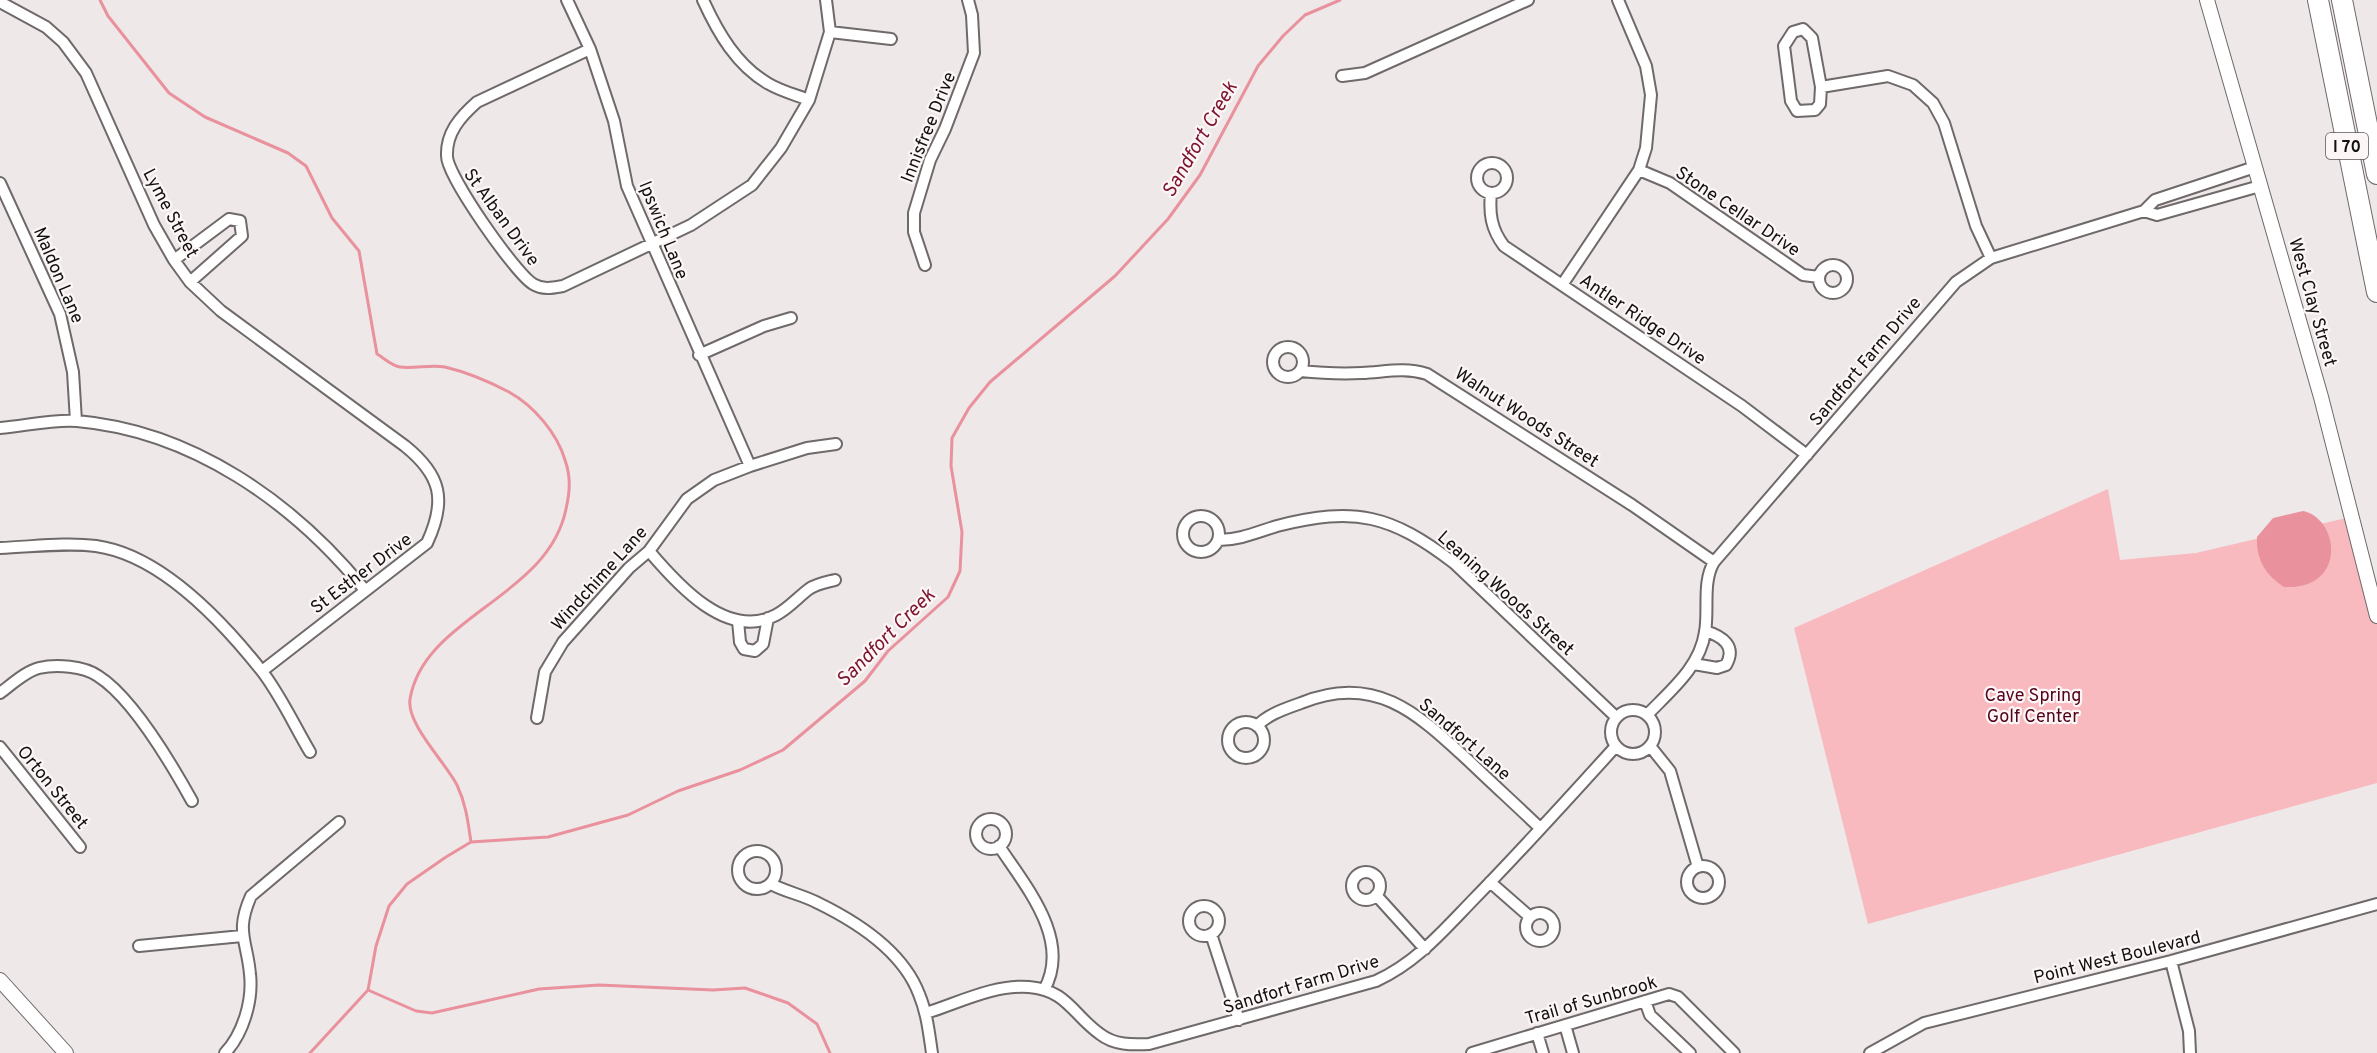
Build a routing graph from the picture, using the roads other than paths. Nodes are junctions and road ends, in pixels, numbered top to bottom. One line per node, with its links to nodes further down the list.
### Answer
1 (567, 0): 13 (street, Ipswich Lane)
2 (703, 0): 16 (street)
3 (826, 0): 11 (street)
4 (968, 0): 27 (street, Innisfree Drive)
5 (1528, 0): 14 (street)
6 (1618, 0): 18 (street)
7 (2207, 0): 17 (street, West Clay Street)
8 (2318, 0): 31 (highway, I 70)
9 (2342, 0): 19 (highway, I 70)
10 (0, 2): 26 (street, Lyme Street)
11 (830, 32): 12 (street); 16 (street)
12 (891, 39)
13 (590, 49): 24 (street, Ipswich Lane); 24 (street, St Alban Drive)
14 (1342, 76)
15 (1821, 87): 15 (street); 25 (street)
16 (809, 100): 24 (street)
17 (2255, 167): 21 (street, West Clay Street); 23 (street, Sandfort Farm Drive)
18 (1639, 170): 28 (street, Stone Cellar Drive); 30 (street)
19 (2377, 174)
20 (0, 183): 35 (street, Maldon Lane)
21 (2260, 186): 23 (street, Sandfort Farm Drive); 47 (street, West Clay Street)
22 (1491, 193): 30 (street, Antler Ridge Drive)
23 (2144, 212): 25 (street, Sandfort Farm Drive)
24 (650, 243): 33 (street, Ipswich Lane)
25 (1991, 258): 38 (street, Sandfort Farm Drive)
26 (174, 260): 29 (street, Lyme Street); 29 (street)
27 (925, 265)
28 (1819, 277)
29 (190, 282): 40 (street, Lyme Street)
30 (1563, 285): 38 (street, Antler Ridge Drive)
31 (2377, 292)
32 (791, 318): 33 (street)
33 (699, 355): 39 (street, Ipswich Lane)
34 (1300, 371): 44 (street, Walnut Woods Street)
35 (76, 421): 36 (street); 46 (street)
36 (0, 428)
37 (836, 444): 39 (street, Windchime Lane)
38 (1807, 455): 44 (street, Sandfort Farm Drive)
39 (750, 466): 43 (street, Windchime Lane)
40 (435, 478): 46 (street, St Esther Drive)
41 (1219, 540): 55 (street, Leaning Woods Street)
42 (0, 548): 52 (street)
43 (650, 551): 49 (street); 56 (street, Windchime Lane)
44 (1714, 562): 50 (street, Sandfort Farm Drive)
45 (835, 580): 48 (street)
46 (364, 589): 52 (street, St Esther Drive)
47 (2377, 616)
48 (768, 618): 49 (street); 49 (street)
49 (738, 621)
50 (1705, 631): 51 (street, Sandfort Farm Drive); 51 (street)
51 (1694, 664): 54 (street, Sandfort Farm Drive)
52 (262, 671): 61 (street)
53 (0, 693): 62 (street)
54 (1647, 715): 55 (street); 59 (street)
55 (1616, 717): 58 (street)
56 (537, 718)
57 (1257, 726): 64 (street, Sandfort Lane)
58 (1616, 746): 59 (street); 64 (street, Sandfort Farm Drive)
59 (1650, 746): 67 (street)
60 (0, 747): 66 (street, Orton Street)
61 (310, 752)
62 (192, 801)
63 (339, 822): 74 (street)
64 (1540, 828): 68 (street, Sandfort Farm Drive)
65 (999, 846): 79 (street)
66 (80, 847)
67 (1698, 867)
68 (1490, 882): 72 (street); 76 (street, Sandfort Farm Drive)
69 (771, 884): 81 (street)
70 (1376, 895): 76 (street)
71 (2377, 904): 77 (street, Point West Boulevard)
72 (1530, 917)
73 (1210, 934): 82 (street)
74 (242, 936): 75 (street); 86 (street)
75 (138, 946)
76 (1425, 949): 82 (street, Sandfort Farm Drive)
77 (2171, 961): 93 (street, Point West Boulevard); 94 (street)
78 (0, 980): 85 (street)
79 (1044, 990): 81 (street, Sandfort Farm Drive); 82 (street, Sandfort Farm Drive)
80 (1645, 1001): 83 (street, Trail of Sunbrook); 91 (street); 92 (street, Trail of Sunbrook)
81 (926, 1013): 87 (street)
82 (1239, 1020)
83 (1565, 1025): 84 (street, Trail of Sunbrook); 90 (street)
84 (1537, 1033): 88 (street, Trail of Sunbrook); 89 (street)
85 (66, 1053)
86 (225, 1053)
87 (932, 1053)
88 (1472, 1053)
89 (1543, 1053)
90 (1573, 1053)
91 (1690, 1053)
92 (1734, 1053)
93 (1870, 1053)
94 (2190, 1053)

